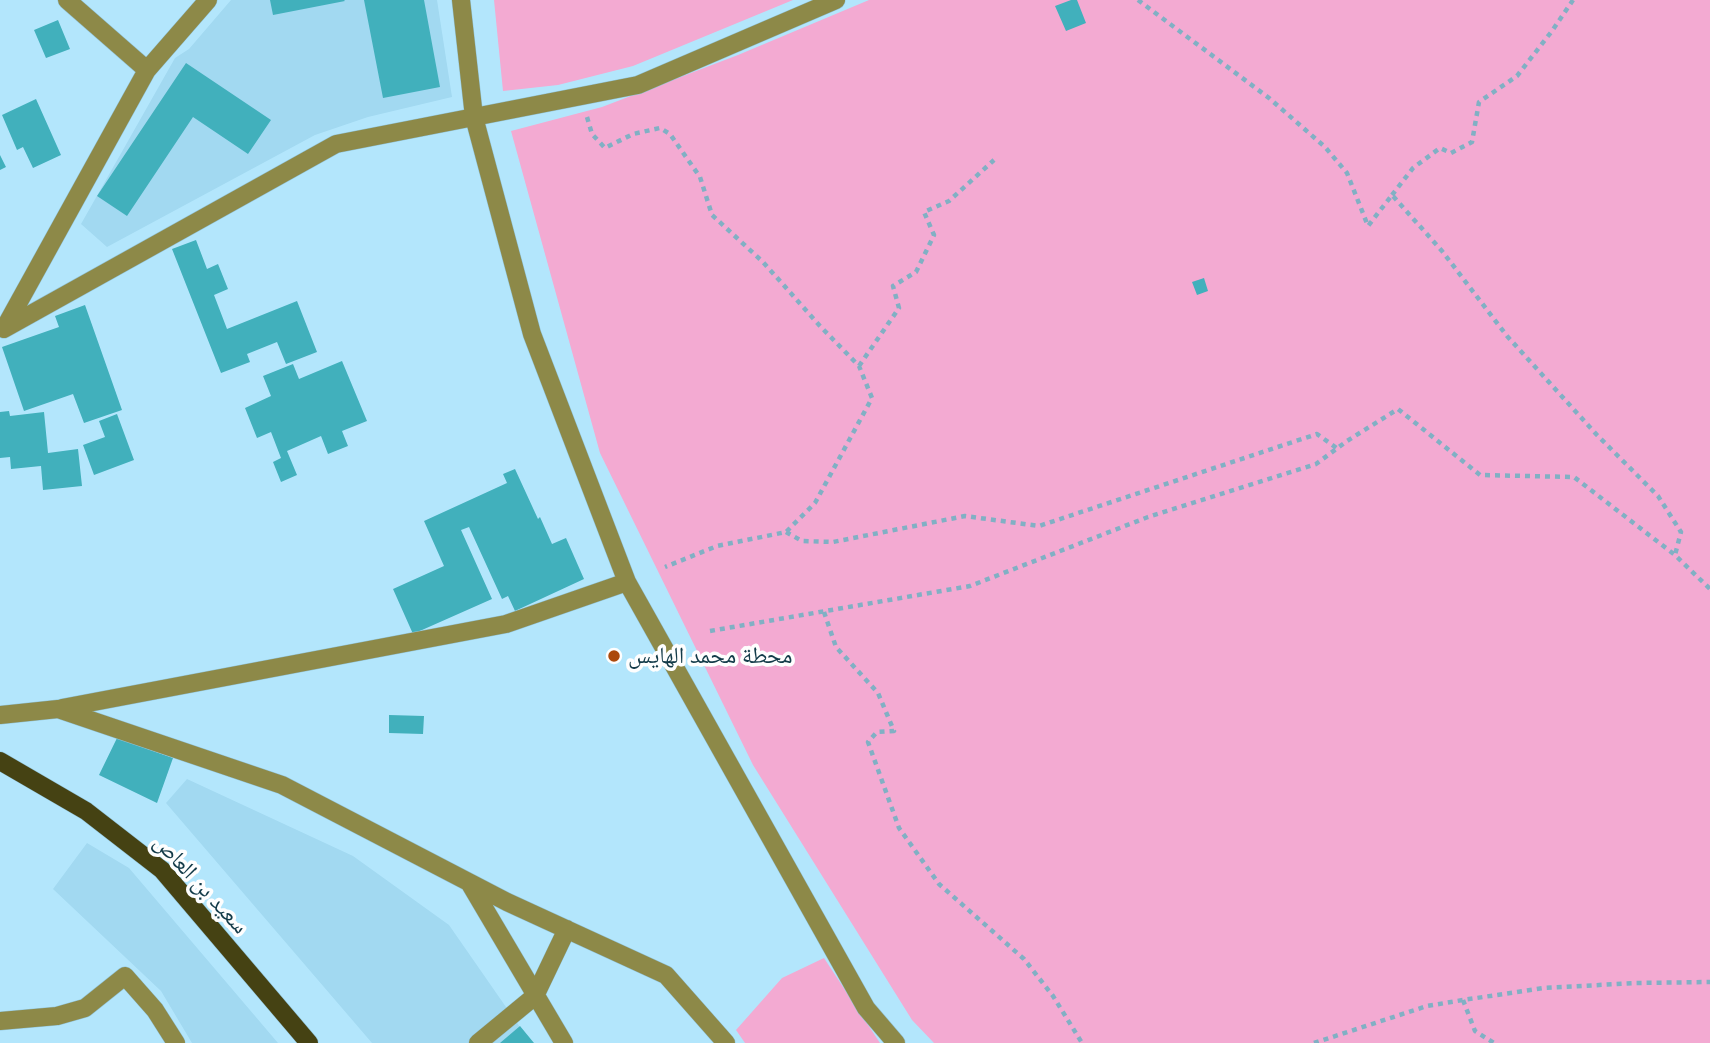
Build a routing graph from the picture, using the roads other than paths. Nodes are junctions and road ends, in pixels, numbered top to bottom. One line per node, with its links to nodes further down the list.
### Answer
1 (67, 0): 5 (street)
2 (208, 0): 5 (street)
3 (461, 0): 6 (street)
4 (836, 0): 6 (street)
5 (147, 70): 7 (street)
6 (474, 117): 7 (street); 8 (street)
7 (2, 331)
8 (627, 582): 9 (street); 21 (street)
9 (58, 709): 10 (street); 12 (street)
10 (0, 716)
11 (0, 761): 17 (main road, سعيد بن العاص)
12 (469, 883): 13 (street); 14 (street)
13 (567, 929): 14 (street); 20 (street)
14 (535, 996): 18 (street); 19 (street)
15 (0, 1021): 16 (street)
16 (176, 1043)
17 (309, 1043)
18 (478, 1043)
19 (564, 1043)
20 (726, 1043)
21 (896, 1043)

